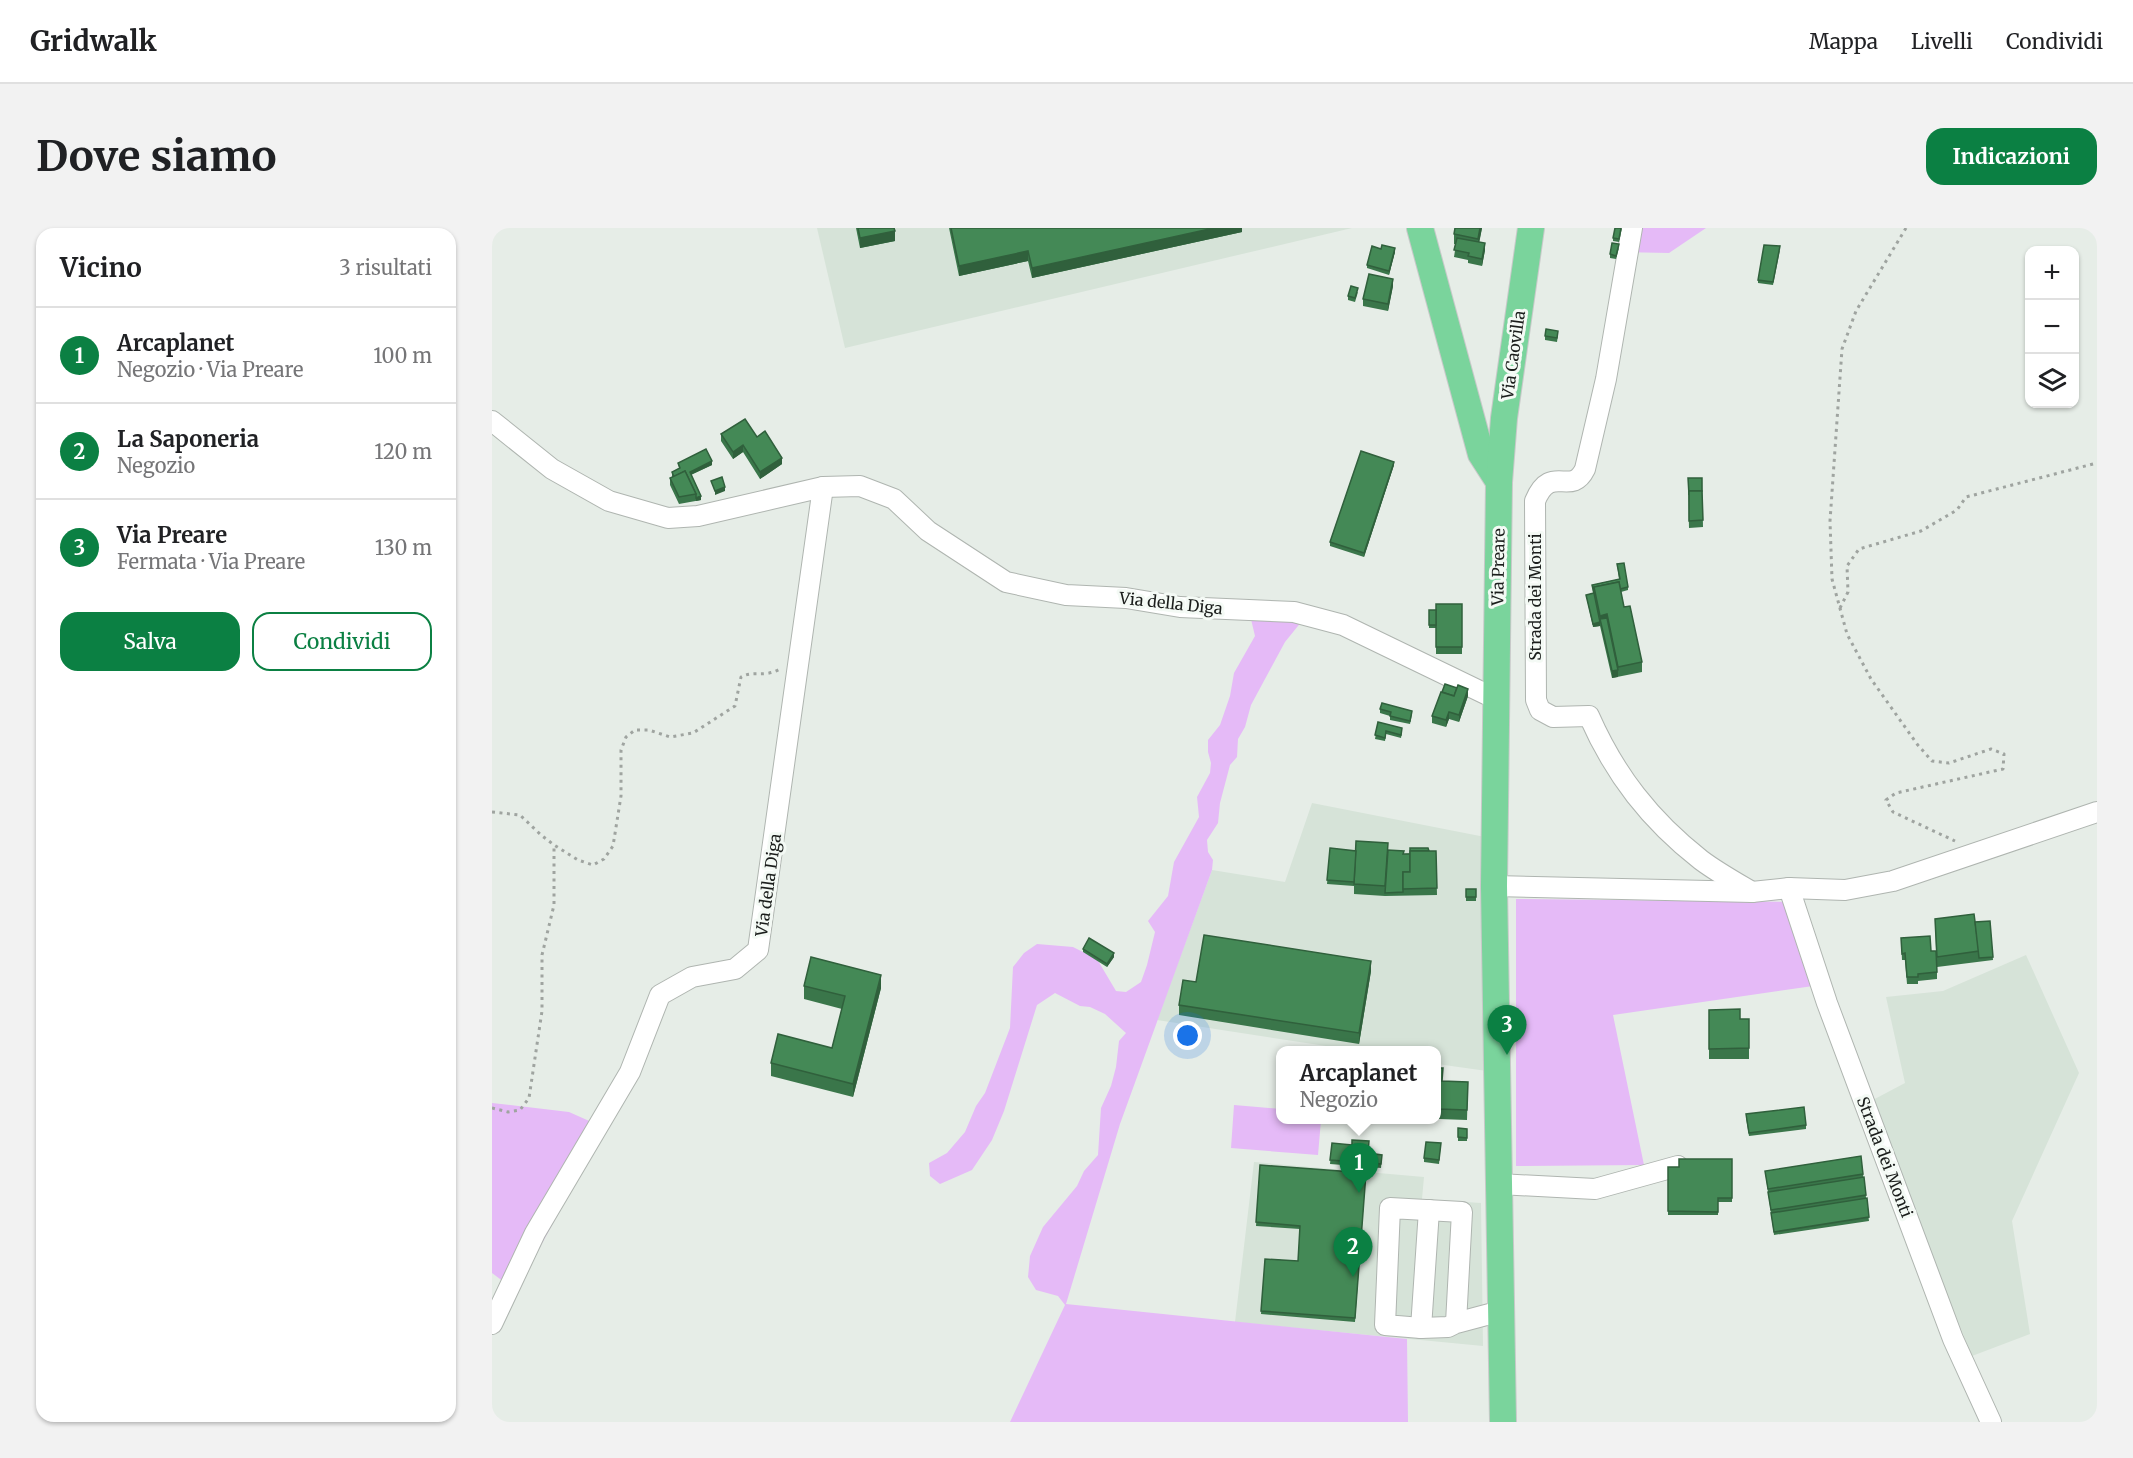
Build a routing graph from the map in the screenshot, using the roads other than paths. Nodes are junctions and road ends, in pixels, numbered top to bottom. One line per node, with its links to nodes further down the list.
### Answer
1 (1420, 228): 5 (main road)
2 (1531, 228): 5 (main road, Via Caovilla)
3 (1632, 228): 11 (street, Strada dei Monti)
4 (492, 421): 6 (street, Via della Diga)
5 (1499, 482): 7 (main road, Via Preare)
6 (823, 487): 7 (street, Via della Diga); 17 (street, Via della Diga)
7 (1496, 699): 9 (main road, Via Preare)
8 (2097, 812): 10 (street)
9 (1494, 886): 11 (street); 13 (main road, Via Preare)
10 (1789, 888): 11 (street); 20 (street, Strada dei Monti)
11 (1752, 892)
12 (1678, 1166): 13 (street)
13 (1499, 1184): 15 (main road, Via Preare)
14 (1429, 1210): 16 (street); 18 (street); 18 (street)
15 (1501, 1311): 16 (street); 19 (main road, Via Preare)
16 (1456, 1323): 18 (street)
17 (492, 1324)
18 (1421, 1328)
19 (1503, 1422)
20 (1990, 1422)

